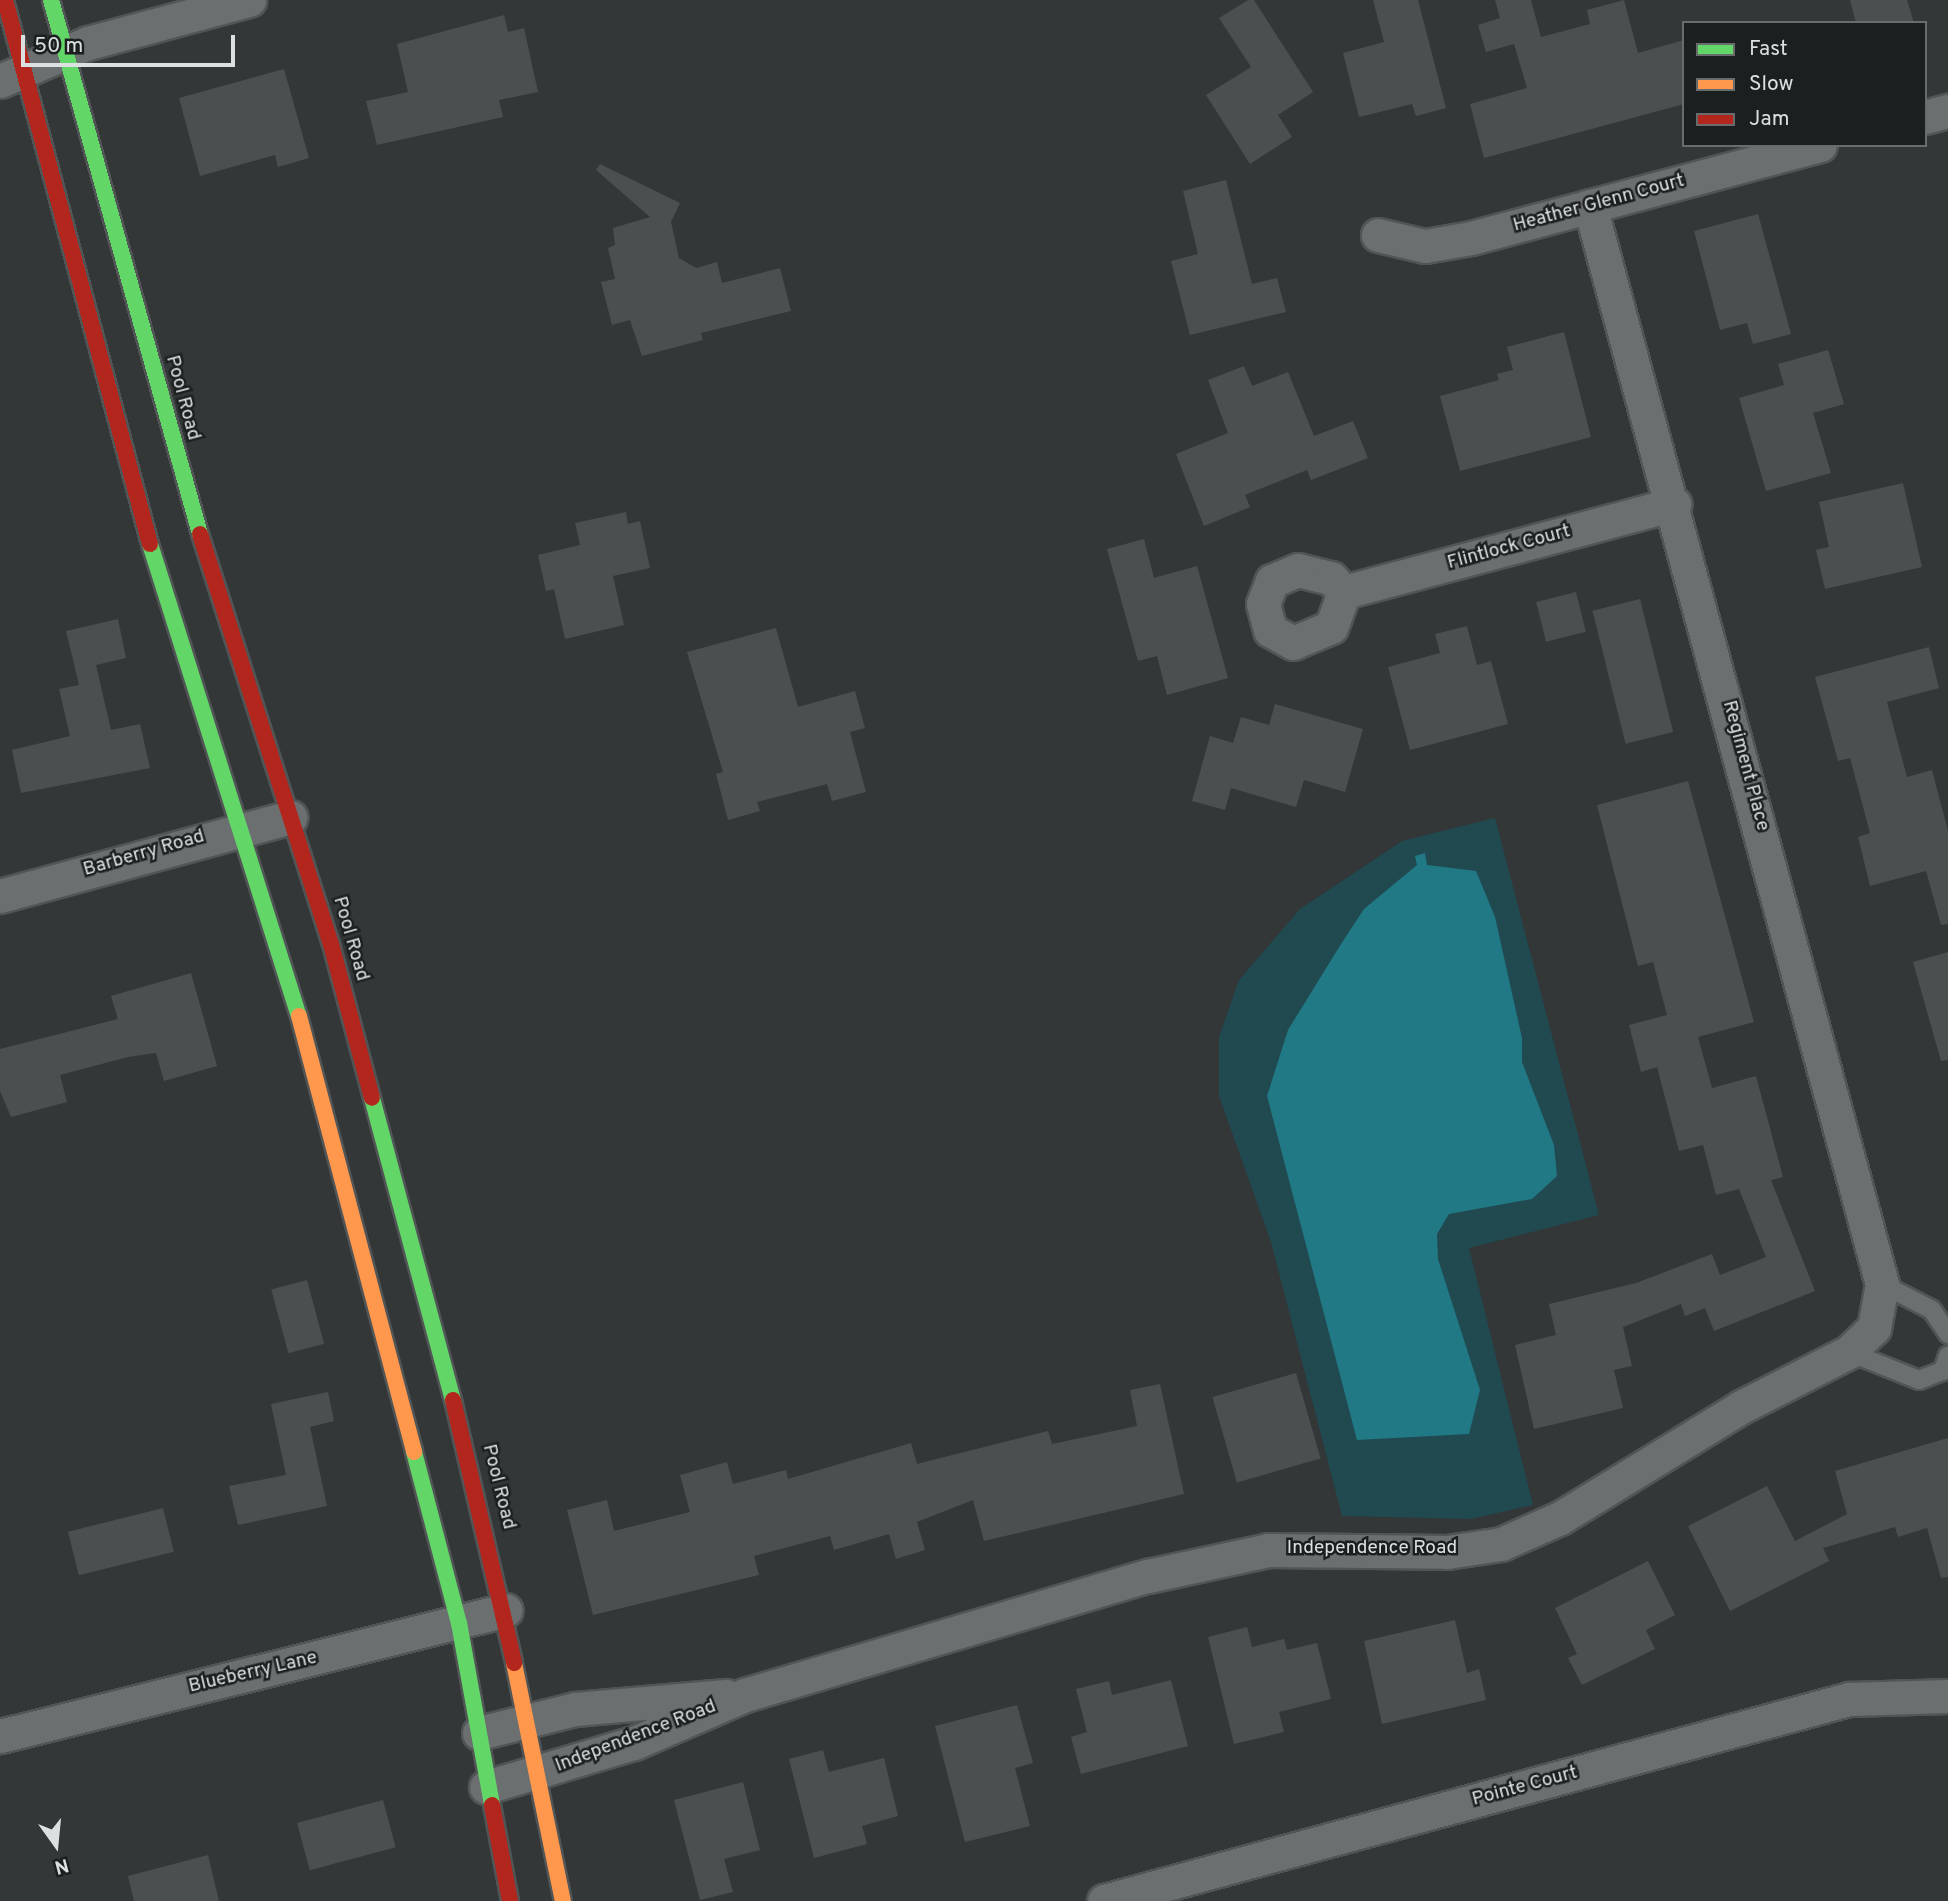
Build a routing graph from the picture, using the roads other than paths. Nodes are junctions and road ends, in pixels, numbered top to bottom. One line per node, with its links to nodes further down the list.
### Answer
1 (5, 0): 5 (main road)
2 (51, 0): 4 (main road, Pool Road)
3 (249, 0): 4 (street)
4 (65, 53): 5 (street); 13 (main road, Pool Road)
5 (12, 76): 14 (main road)
6 (1948, 111): 7 (street)
7 (1927, 116)
8 (1812, 147): 9 (street, Heather Glenn Court)
9 (1590, 206): 10 (street, Heather Glenn Court); 11 (street, Regiment Place)
10 (1378, 235)
11 (1674, 504): 12 (street, Flintlock Court); 16 (street, Regiment Place)
12 (1344, 592)
13 (290, 817): 14 (street, Barberry Road); 21 (main road, Pool Road)
14 (245, 827): 15 (street, Barberry Road); 22 (main road)
15 (0, 896)
16 (1882, 1284): 17 (street, Regiment Place); 18 (lane)
17 (1874, 1328): 19 (street, Independence Road)
18 (1948, 1334)
19 (1849, 1352): 20 (lane); 23 (street, Independence Road)
20 (1948, 1356)
21 (506, 1611): 22 (street, Blueberry Lane); 25 (main road, Pool Road)
22 (459, 1623): 26 (main road); 27 (street, Blueberry Lane)
23 (745, 1695): 25 (street, Independence Road); 28 (street, Independence Road)
24 (1948, 1696): 32 (street, Pointe Court)
25 (525, 1722): 26 (street, Independence Road); 28 (main road, Pool Road)
26 (479, 1733): 29 (main road)
27 (0, 1737)
28 (534, 1775): 29 (street, Independence Road); 31 (main road, Pool Road)
29 (486, 1787): 30 (main road)
30 (510, 1901)
31 (563, 1901)
32 (1104, 1901)

